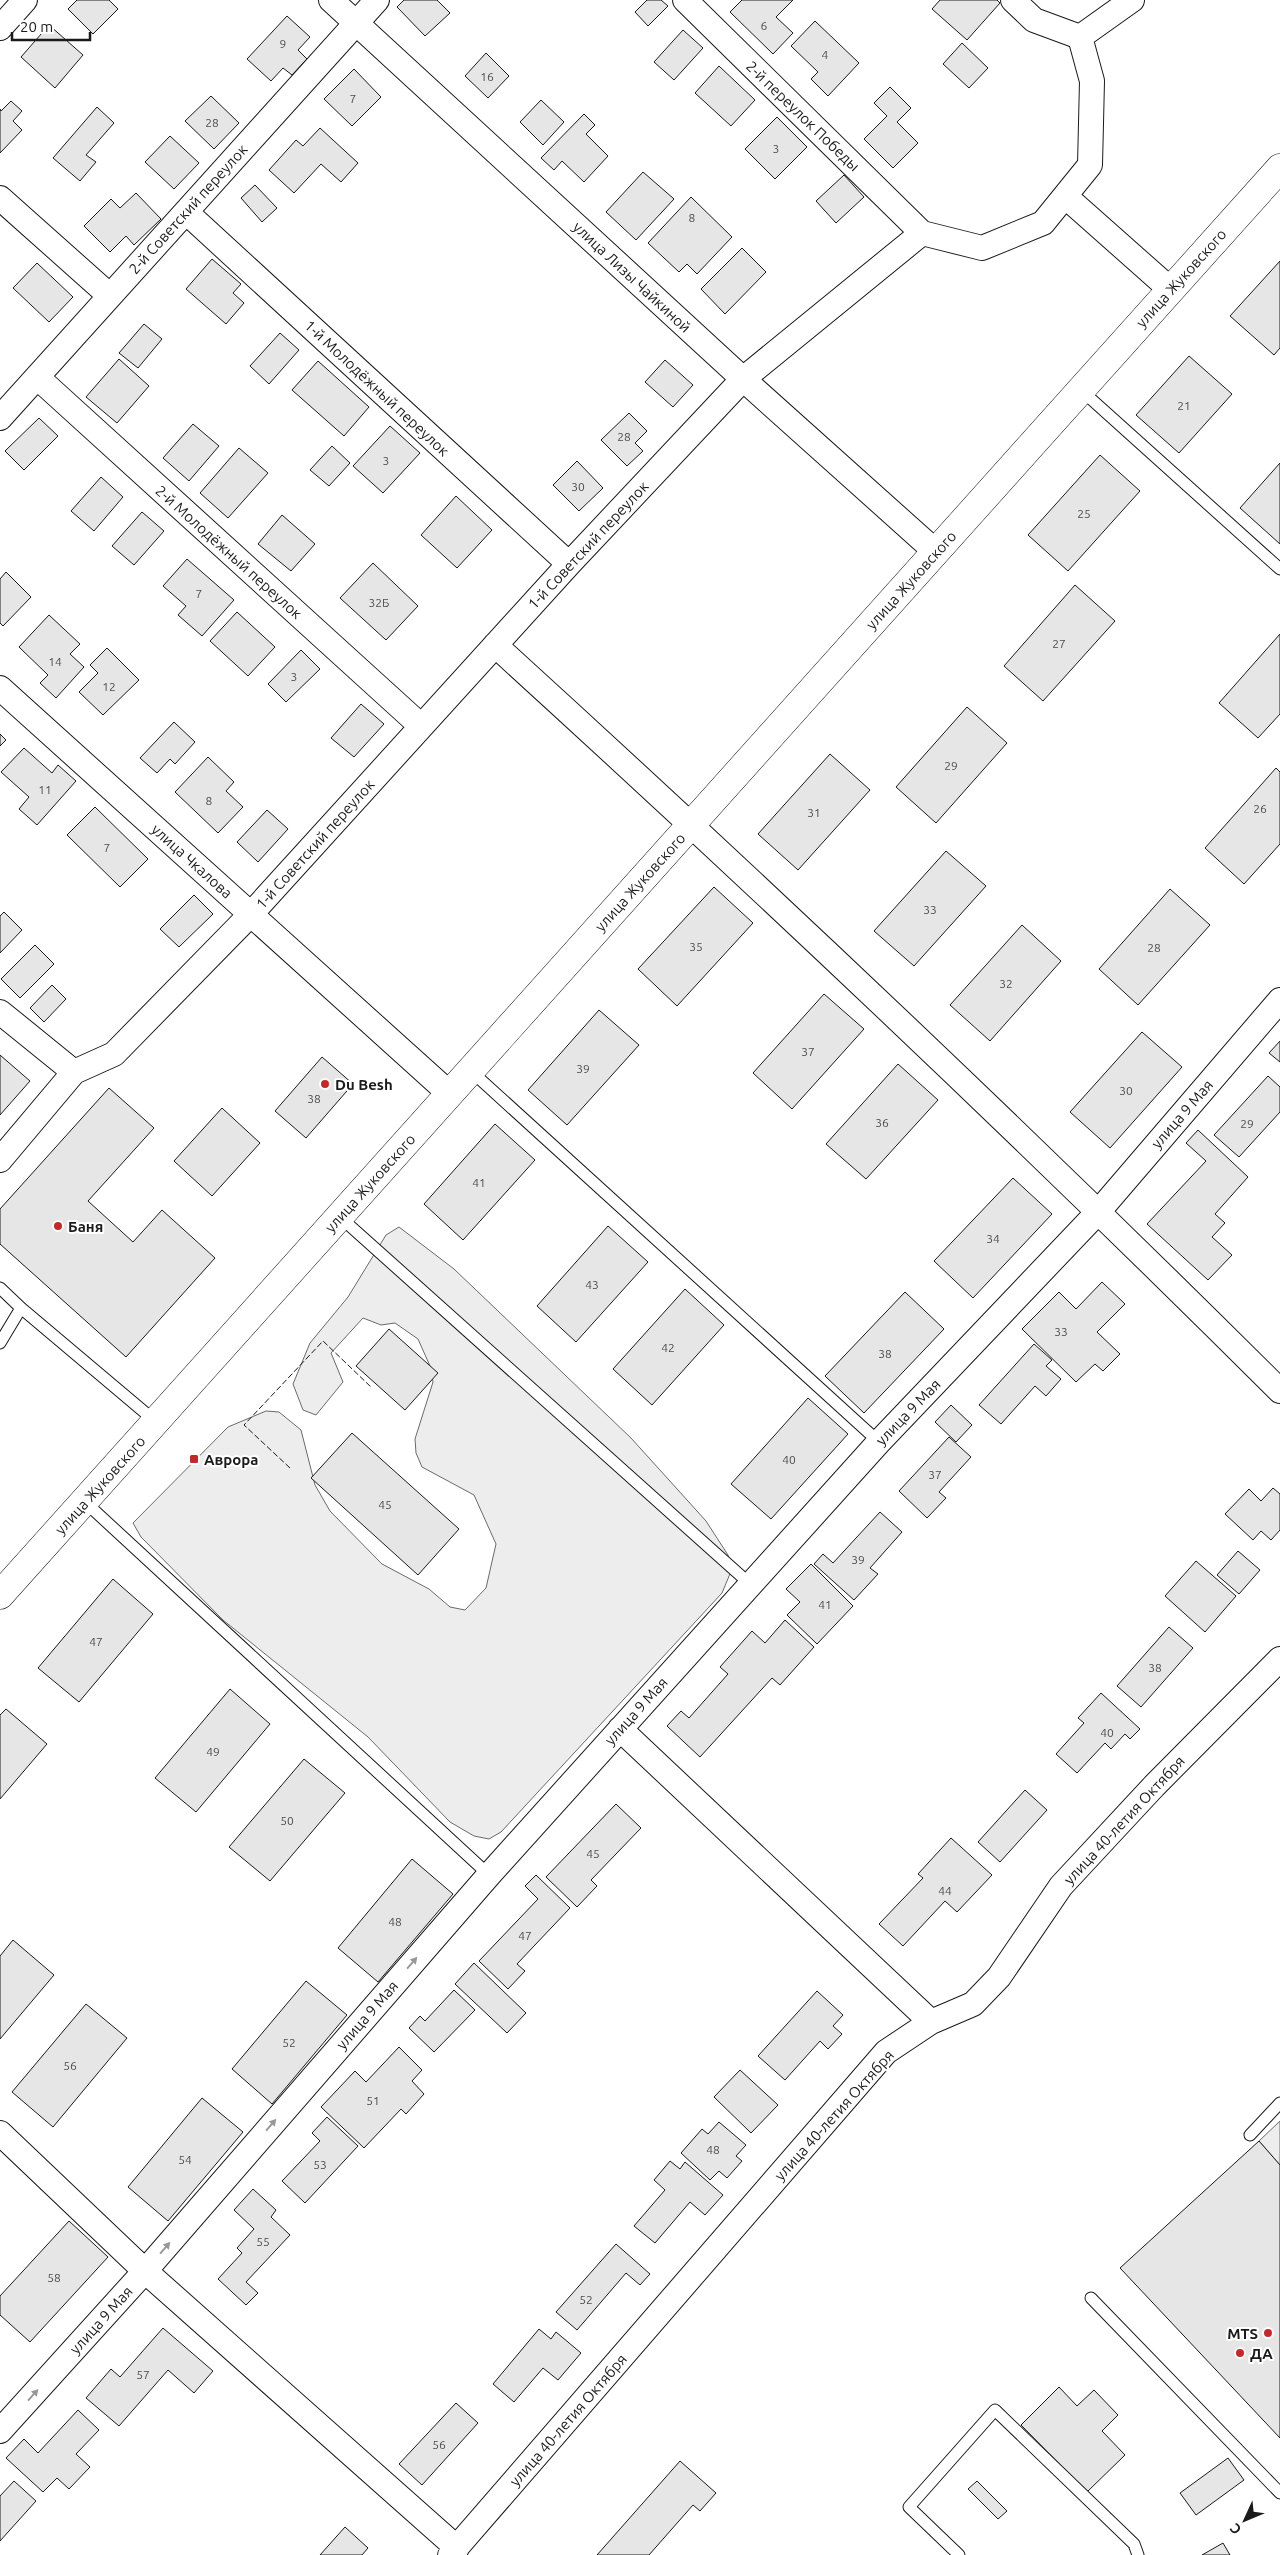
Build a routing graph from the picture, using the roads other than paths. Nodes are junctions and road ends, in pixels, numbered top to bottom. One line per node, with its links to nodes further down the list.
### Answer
1 (25, 0): 8 (street)
2 (331, 0): 7 (street, улица Лизы Чайкиной)
3 (377, 0): 7 (street, 2-й Советский переулок)
4 (685, 0): 14 (street, 2-й переулок Победы)
5 (1012, 0): 9 (street)
6 (1132, 0): 9 (street)
7 (356, 23): 13 (street, 2-й Советский переулок); 18 (street, улица Лизы Чайкиной)
8 (0, 28)
9 (1080, 37): 11 (street)
10 (1280, 168): 15 (street, улица Жуковского)
11 (1065, 196): 14 (street); 15 (street)
12 (0, 198): 16 (street)
13 (186, 212): 16 (street, 2-й Советский переулок); 22 (street, 1-й Молодёжный переулок)
14 (922, 233): 18 (street, 1-й Советский переулок)
15 (1170, 290): 19 (street, улица Жуковского)
16 (110, 296): 17 (street, 2-й Советский переулок)
17 (37, 377): 20 (street, 2-й Советский переулок); 26 (street, 2-й Молодёжный переулок)
18 (742, 378): 21 (street, улица Лизы Чайкиной); 22 (street, 1-й Советский переулок)
19 (1081, 390): 21 (street, улица Жуковского); 23 (lane)
20 (0, 418)
21 (936, 552): 27 (street, улица Жуковского)
22 (569, 564): 24 (street, 1-й Советский переулок)
23 (1280, 569)
24 (496, 645): 26 (street, 1-й Советский переулок); 27 (street)
25 (0, 688): 28 (street, улица Чкалова)
26 (421, 726): 28 (street, 1-й Советский переулок)
27 (692, 824): 31 (street, улица Жуковского); 35 (street)
28 (251, 914): 32 (street, 1-й Советский переулок); 33 (street, улица Чкалова)
29 (1280, 1000): 35 (street, улица 9 Мая)
30 (0, 1012): 32 (street)
31 (470, 1071): 33 (street, улица Жуковского); 42 (lane)
32 (74, 1072): 34 (street, 1-й Советский переулок)
33 (450, 1094): 36 (street, улица Жуковского)
34 (0, 1160)
35 (1099, 1211): 40 (street); 42 (street, улица 9 Мая)
36 (340, 1217): 41 (street, улица Жуковского); 44 (lane)
37 (0, 1288): 38 (lane)
38 (21, 1308): 39 (lane); 41 (lane)
39 (0, 1343)
40 (1280, 1390)
41 (156, 1422): 43 (street, улица Жуковского)
42 (879, 1442): 44 (street, улица 9 Мая)
43 (84, 1502): 45 (street, улица Жуковского); 48 (lane)
44 (750, 1584): 47 (street, улица 9 Мая)
45 (0, 1595)
46 (1280, 1660): 49 (street, улица 40-летия Октября)
47 (620, 1729): 48 (street, улица 9 Мая); 49 (street)
48 (489, 1875): 53 (street, улица 9 Мая, one-way to 48)
49 (931, 2022): 57 (street, улица 40-летия Октября)
50 (1280, 2103): 52 (lane)
51 (0, 2133): 53 (street)
52 (1250, 2135)
53 (145, 2270): 55 (street, улица 9 Мая, one-way to 53); 57 (street)
54 (1091, 2298): 56 (lane)
55 (0, 2431)
56 (1280, 2493)
57 (454, 2551)
58 (959, 2555): 59 (lane)
59 (1138, 2555)

